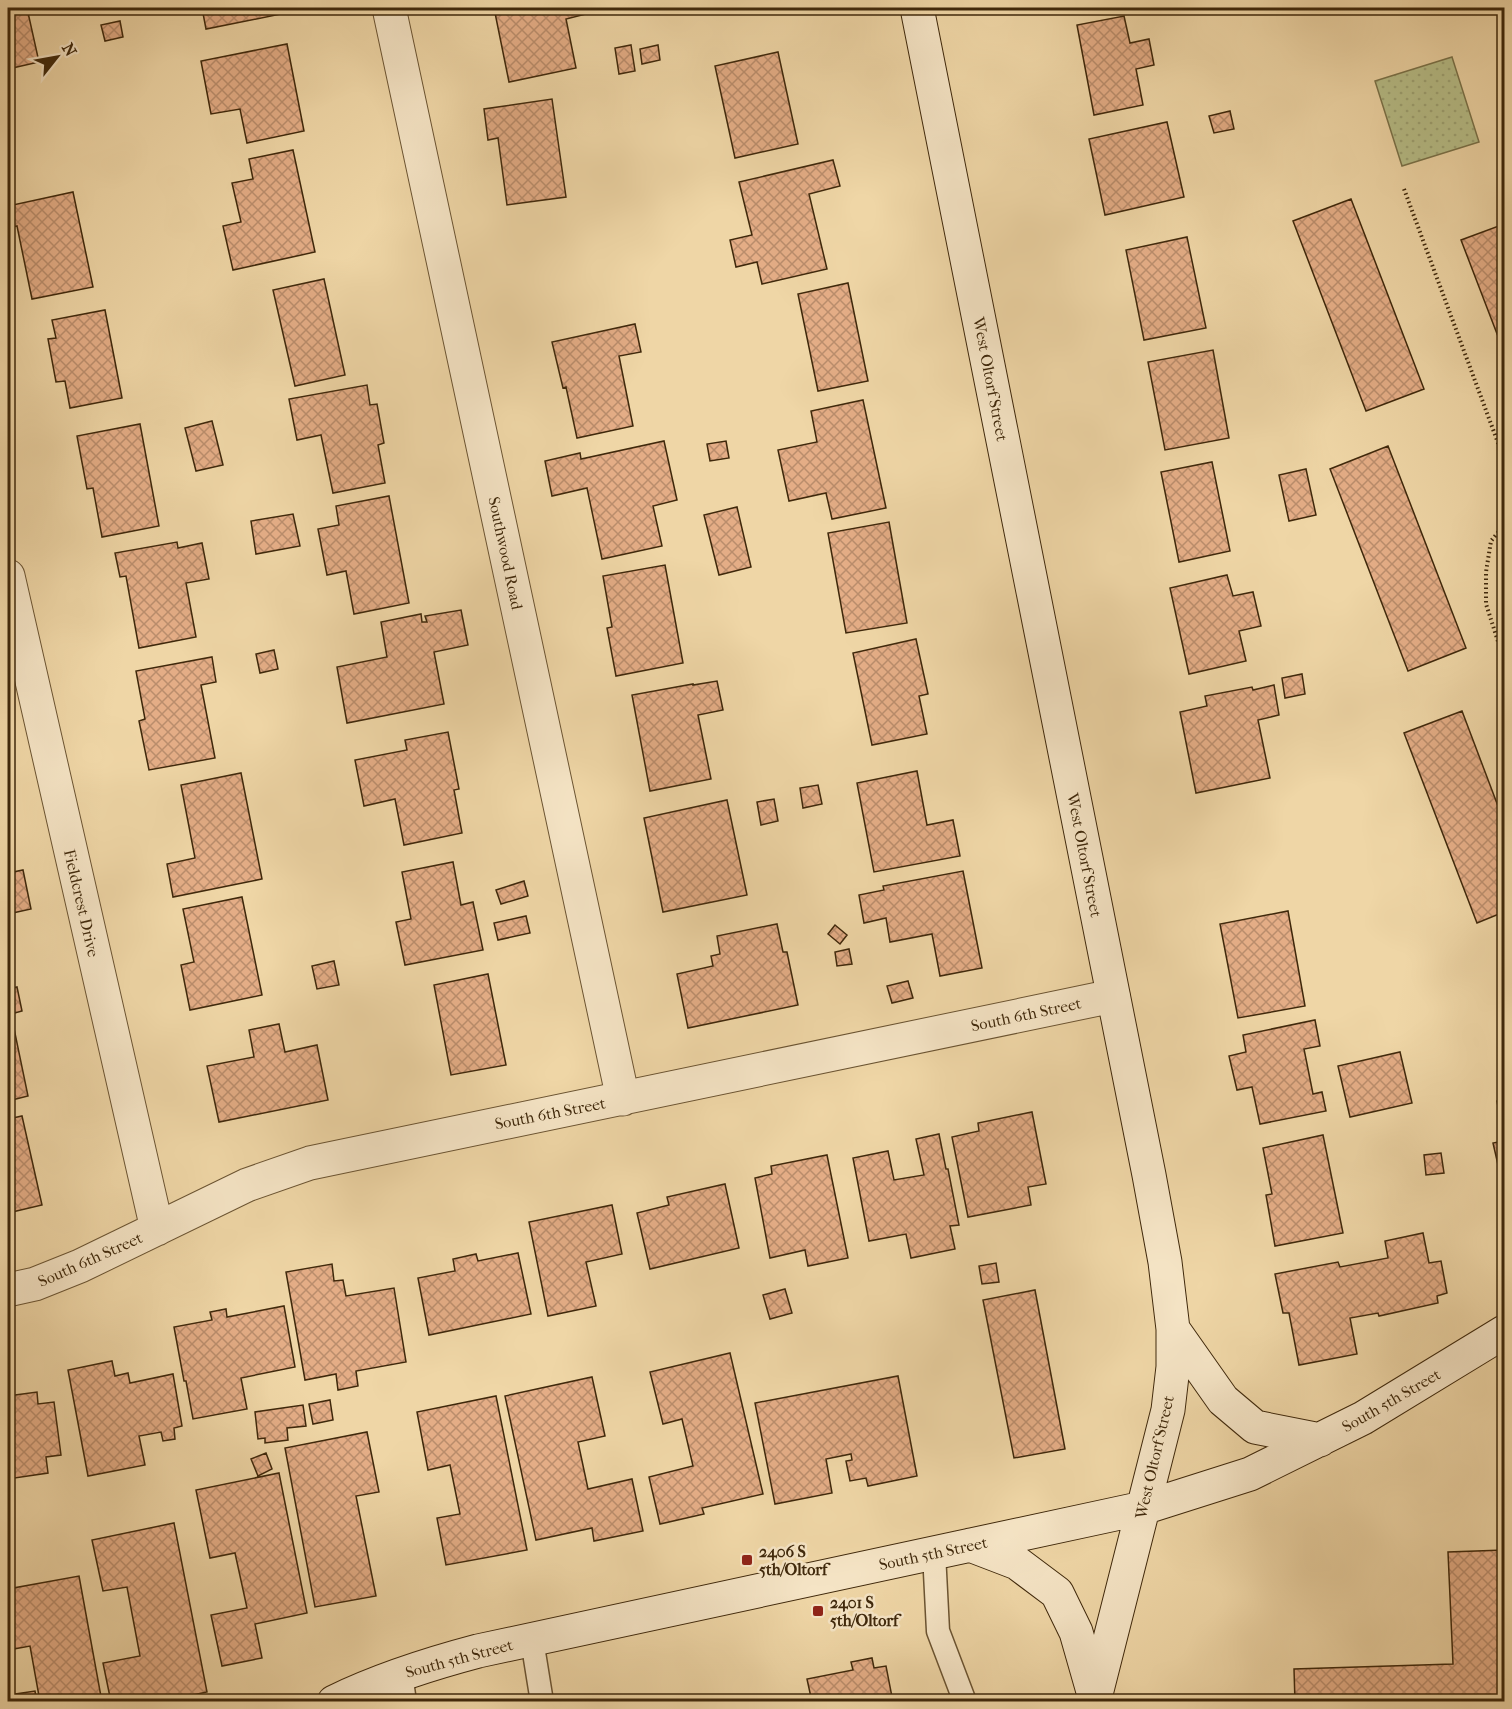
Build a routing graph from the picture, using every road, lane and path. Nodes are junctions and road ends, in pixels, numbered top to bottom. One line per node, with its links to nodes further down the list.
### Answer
1 (389, 8): 9 (street, Southwood Road)
2 (917, 8): 8 (street, West Oltorf Street)
3 (1404, 189): 4 (path)
4 (1504, 459)
5 (1504, 525): 7 (path)
6 (8, 576): 10 (street, Fieldcrest Drive)
7 (1504, 660)
8 (1113, 996): 9 (street, South 6th Street); 12 (street, West Oltorf Street)
9 (622, 1099): 10 (street, South 6th Street)
10 (158, 1229): 11 (street, South 6th Street)
11 (8, 1290)
12 (1173, 1329): 14 (street); 15 (street, West Oltorf Street)
13 (1504, 1332): 14 (street, South 5th Street)
14 (1320, 1440): 15 (street, South 5th Street)
15 (1143, 1508): 16 (street, South 5th Street); 20 (street, West Oltorf Street)
16 (970, 1545): 17 (street, South 5th Street); 20 (street)
17 (934, 1553): 18 (street, South 5th Street); 23 (lane)
18 (532, 1640): 19 (street, South 5th Street); 22 (lane)
19 (403, 1688): 21 (street, South 5th Street)
20 (1094, 1699)
21 (334, 1701)
22 (542, 1701)
23 (965, 1701)

